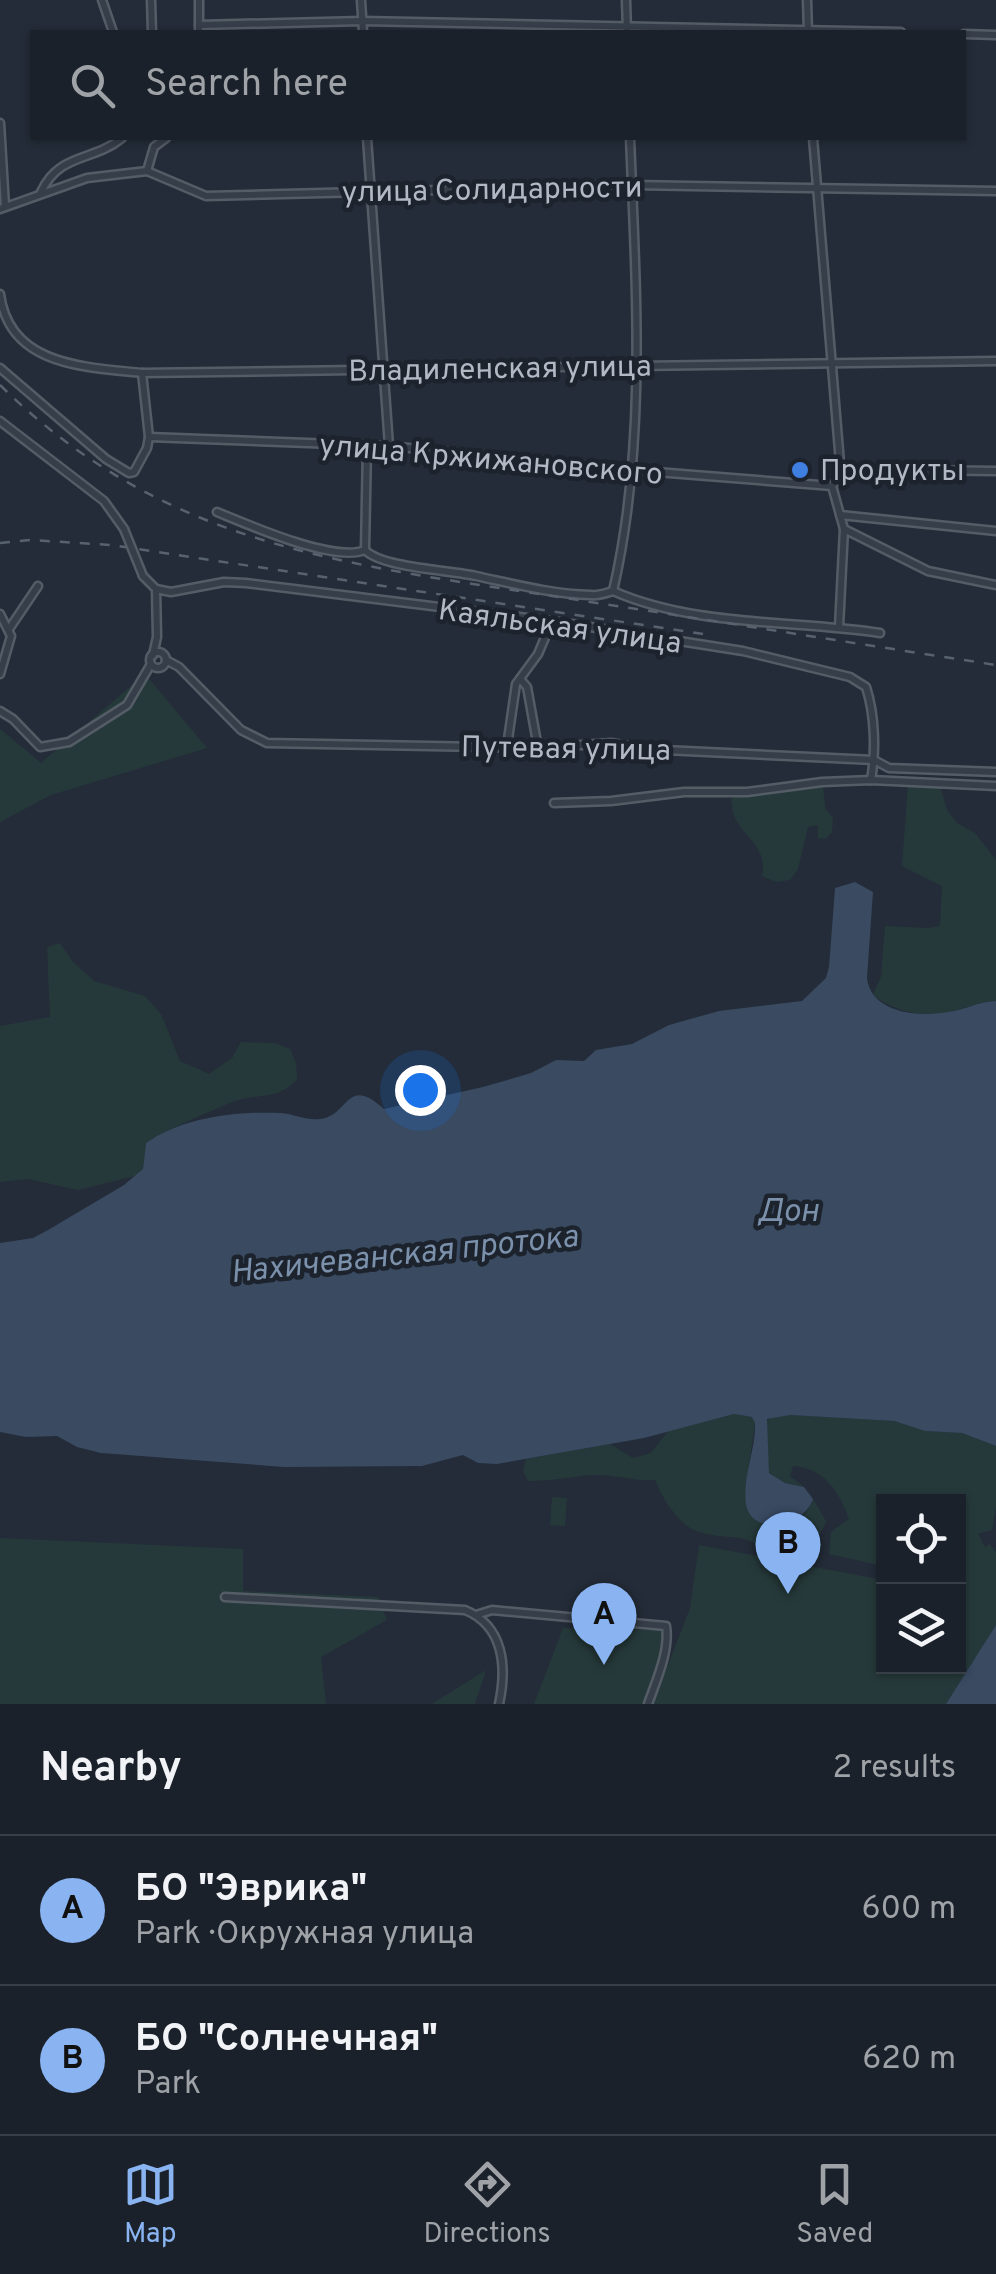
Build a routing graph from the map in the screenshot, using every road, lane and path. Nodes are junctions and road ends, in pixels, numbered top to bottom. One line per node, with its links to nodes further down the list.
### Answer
1 (102, 0): 9 (street)
2 (151, 0): 10 (street)
3 (199, 0): 8 (street)
4 (361, 0): 7 (street)
5 (626, 0): 12 (street)
6 (807, 0): 13 (street)
7 (362, 21): 8 (street); 11 (street); 12 (street)
8 (199, 29)
9 (112, 30)
10 (152, 30)
11 (362, 30)
12 (626, 30)
13 (808, 30)
14 (966, 34): 15 (street)
15 (996, 35)
16 (0, 122): 28 (street)
17 (120, 140): 27 (street)
18 (163, 140): 22 (street)
19 (367, 140): 25 (street)
20 (630, 140): 23 (street)
21 (814, 140): 24 (street)
22 (147, 171): 25 (street, улица Солидарности); 27 (street, улица Солидарности)
23 (632, 185): 24 (street, улица Солидарности); 25 (street, улица Солидарности); 32 (street)
24 (816, 189): 26 (street, улица Солидарности); 31 (street)
25 (369, 191): 34 (street)
26 (996, 191)
27 (41, 192): 28 (street, улица Солидарности)
28 (3, 207)
29 (0, 294): 35 (street, Владиленская улица)
30 (996, 361): 31 (street, Владиленская улица)
31 (830, 363): 32 (street, Владиленская улица); 42 (street)
32 (635, 366): 34 (street, Владиленская улица); 40 (street)
33 (0, 368): 37 (street)
34 (383, 368): 35 (street, Владиленская улица); 38 (street)
35 (142, 373): 37 (street)
36 (0, 421): 51 (street, bridge)
37 (149, 437): 39 (street, улица Кржижановского)
38 (389, 446): 39 (street, улица Кржижановского); 40 (street, улица Кржижановского)
39 (368, 447): 48 (street)
40 (631, 470): 43 (street, улица Кржижановского); 52 (street)
41 (996, 471): 42 (street)
42 (841, 475): 43 (street)
43 (832, 486): 45 (street)
44 (217, 512): 48 (street)
45 (840, 515): 46 (street); 47 (street)
46 (844, 529): 49 (street); 55 (street)
47 (996, 531)
48 (365, 550): 52 (street)
49 (996, 585)
50 (38, 586): 56 (street)
51 (156, 589): 54 (street, Каяльская улица); 58 (street)
52 (613, 591): 55 (street)
53 (0, 614): 56 (street)
54 (552, 621): 60 (street); 64 (street, Каяльская улица)
55 (839, 627): 57 (street)
56 (9, 630): 59 (street)
57 (880, 634)
58 (158, 658): 61 (street); 62 (street, Путевая улица)
59 (0, 674)
60 (520, 680): 62 (street); 63 (street)
61 (0, 712)
62 (507, 746): 63 (street, Путевая улица)
63 (538, 748): 64 (street, Путевая улица)
64 (874, 760): 65 (street, Путевая улица); 66 (street, Каяльская улица)
65 (996, 772)
66 (871, 780): 67 (street, Путевая улица); 68 (street, Путевая улица)
67 (996, 786)
68 (554, 803)
69 (225, 1596): 70 (street)
70 (476, 1615): 71 (street); 72 (street)
71 (499, 1704)
72 (648, 1704)

